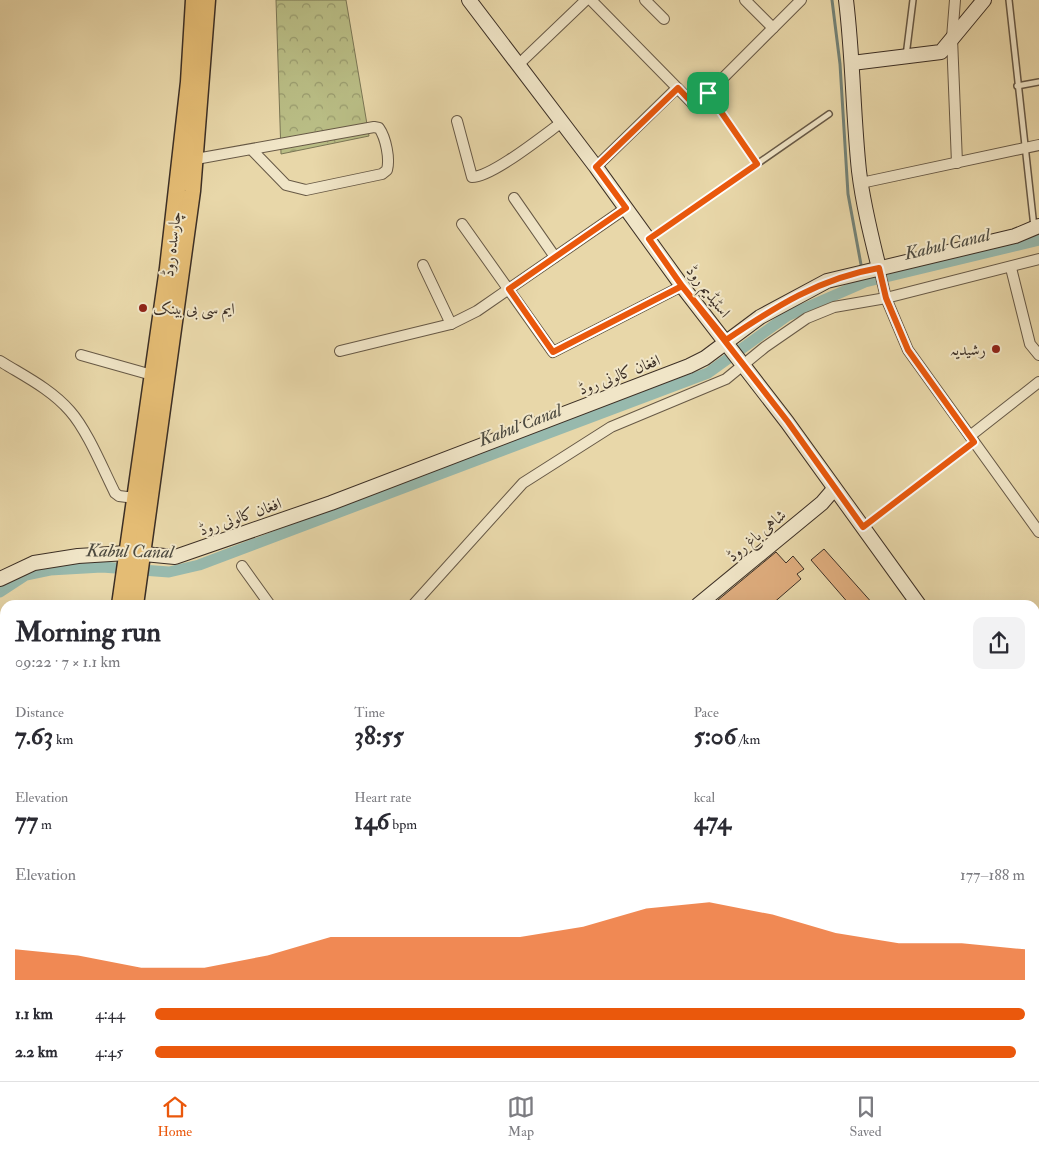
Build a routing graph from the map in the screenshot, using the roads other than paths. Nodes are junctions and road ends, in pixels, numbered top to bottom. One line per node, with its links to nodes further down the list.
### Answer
1 (194, 0): 30 (main road, چارسدہ روڈ)
2 (207, 0): 30 (main road, چارسدہ روڈ)
3 (469, 0): 19 (main road, اسٹیڈیم روڈ)
4 (586, 0): 19 (street)
5 (591, 0): 22 (street)
6 (645, 0): 14 (street)
7 (745, 0): 15 (street)
8 (801, 0): 15 (street)
9 (846, 0): 18 (main road)
10 (913, 0): 17 (lane)
11 (955, 0): 16 (street)
12 (984, 0): 16 (main road)
13 (1009, 0): 21 (lane)
14 (664, 19)
15 (773, 28): 23 (street)
16 (952, 38): 17 (main road); 31 (street)
17 (906, 56): 18 (main road)
18 (852, 62): 34 (main road)
19 (518, 65): 26 (main road, اسٹیڈیم روڈ)
20 (1039, 82): 21 (lane)
21 (1017, 86): 28 (lane)
22 (678, 88): 23 (street); 33 (street)
23 (708, 93): 32 (lane)
24 (828, 114): 32 (lane)
25 (457, 121): 26 (street)
26 (562, 122): 33 (main road, اسٹیڈیم روڈ)
27 (1039, 145): 28 (street)
28 (1024, 149): 31 (street); 38 (lane)
29 (252, 150): 29 (street); 30 (street)
30 (188, 159): 55 (main road, چارسدہ روڈ); 62 (main road, چارسدہ روڈ)
31 (956, 163): 34 (street)
32 (757, 164): 39 (lane)
33 (596, 167): 36 (main road, اسٹیڈیم روڈ)
34 (861, 183): 44 (main road)
35 (514, 198): 40 (street)
36 (626, 208): 39 (main road, اسٹیڈیم روڈ); 40 (street)
37 (462, 224): 46 (street)
38 (1036, 227): 44 (main road, افغان کالونی روڈ)
39 (649, 239): 45 (main road, اسٹیڈیم روڈ)
40 (555, 257): 46 (street)
41 (1039, 259): 43 (street)
42 (423, 265): 48 (street)
43 (1011, 268): 47 (street); 52 (street)
44 (879, 270): 47 (street); 49 (main road, افغان کالونی روڈ)
45 (682, 286): 46 (street); 49 (main road, اسٹیڈیم روڈ)
46 (509, 289): 48 (street)
47 (885, 295): 54 (street); 57 (street)
48 (451, 324): 50 (street)
49 (727, 343): 54 (main road, اسٹیڈیم روڈ); 62 (main road, افغان کالونی روڈ)
50 (340, 351)
51 (82, 355): 55 (street)
52 (1039, 356)
53 (0, 361): 59 (street)
54 (742, 364): 58 (main road, اسٹیڈیم روڈ); 68 (street)
55 (152, 375): 59 (main road, چارسدہ روڈ)
56 (1039, 382): 57 (street)
57 (972, 439): 60 (lane); 61 (street)
58 (834, 488): 60 (main road, اسٹیڈیم روڈ); 69 (main road, شاہی باغ روڈ)
59 (135, 498): 62 (main road, چارسدہ روڈ)
60 (863, 527): 70 (main road, اسٹیڈیم روڈ)
61 (1039, 532)
62 (134, 566): 64 (main road, افغان کالونی روڈ); 65 (main road, چارسدہ روڈ); 66 (main road, چارسدہ روڈ)
63 (242, 566): 67 (street)
64 (0, 579)
65 (122, 600)
66 (135, 600)
67 (266, 600)
68 (417, 600)
69 (704, 600)
70 (915, 600)

